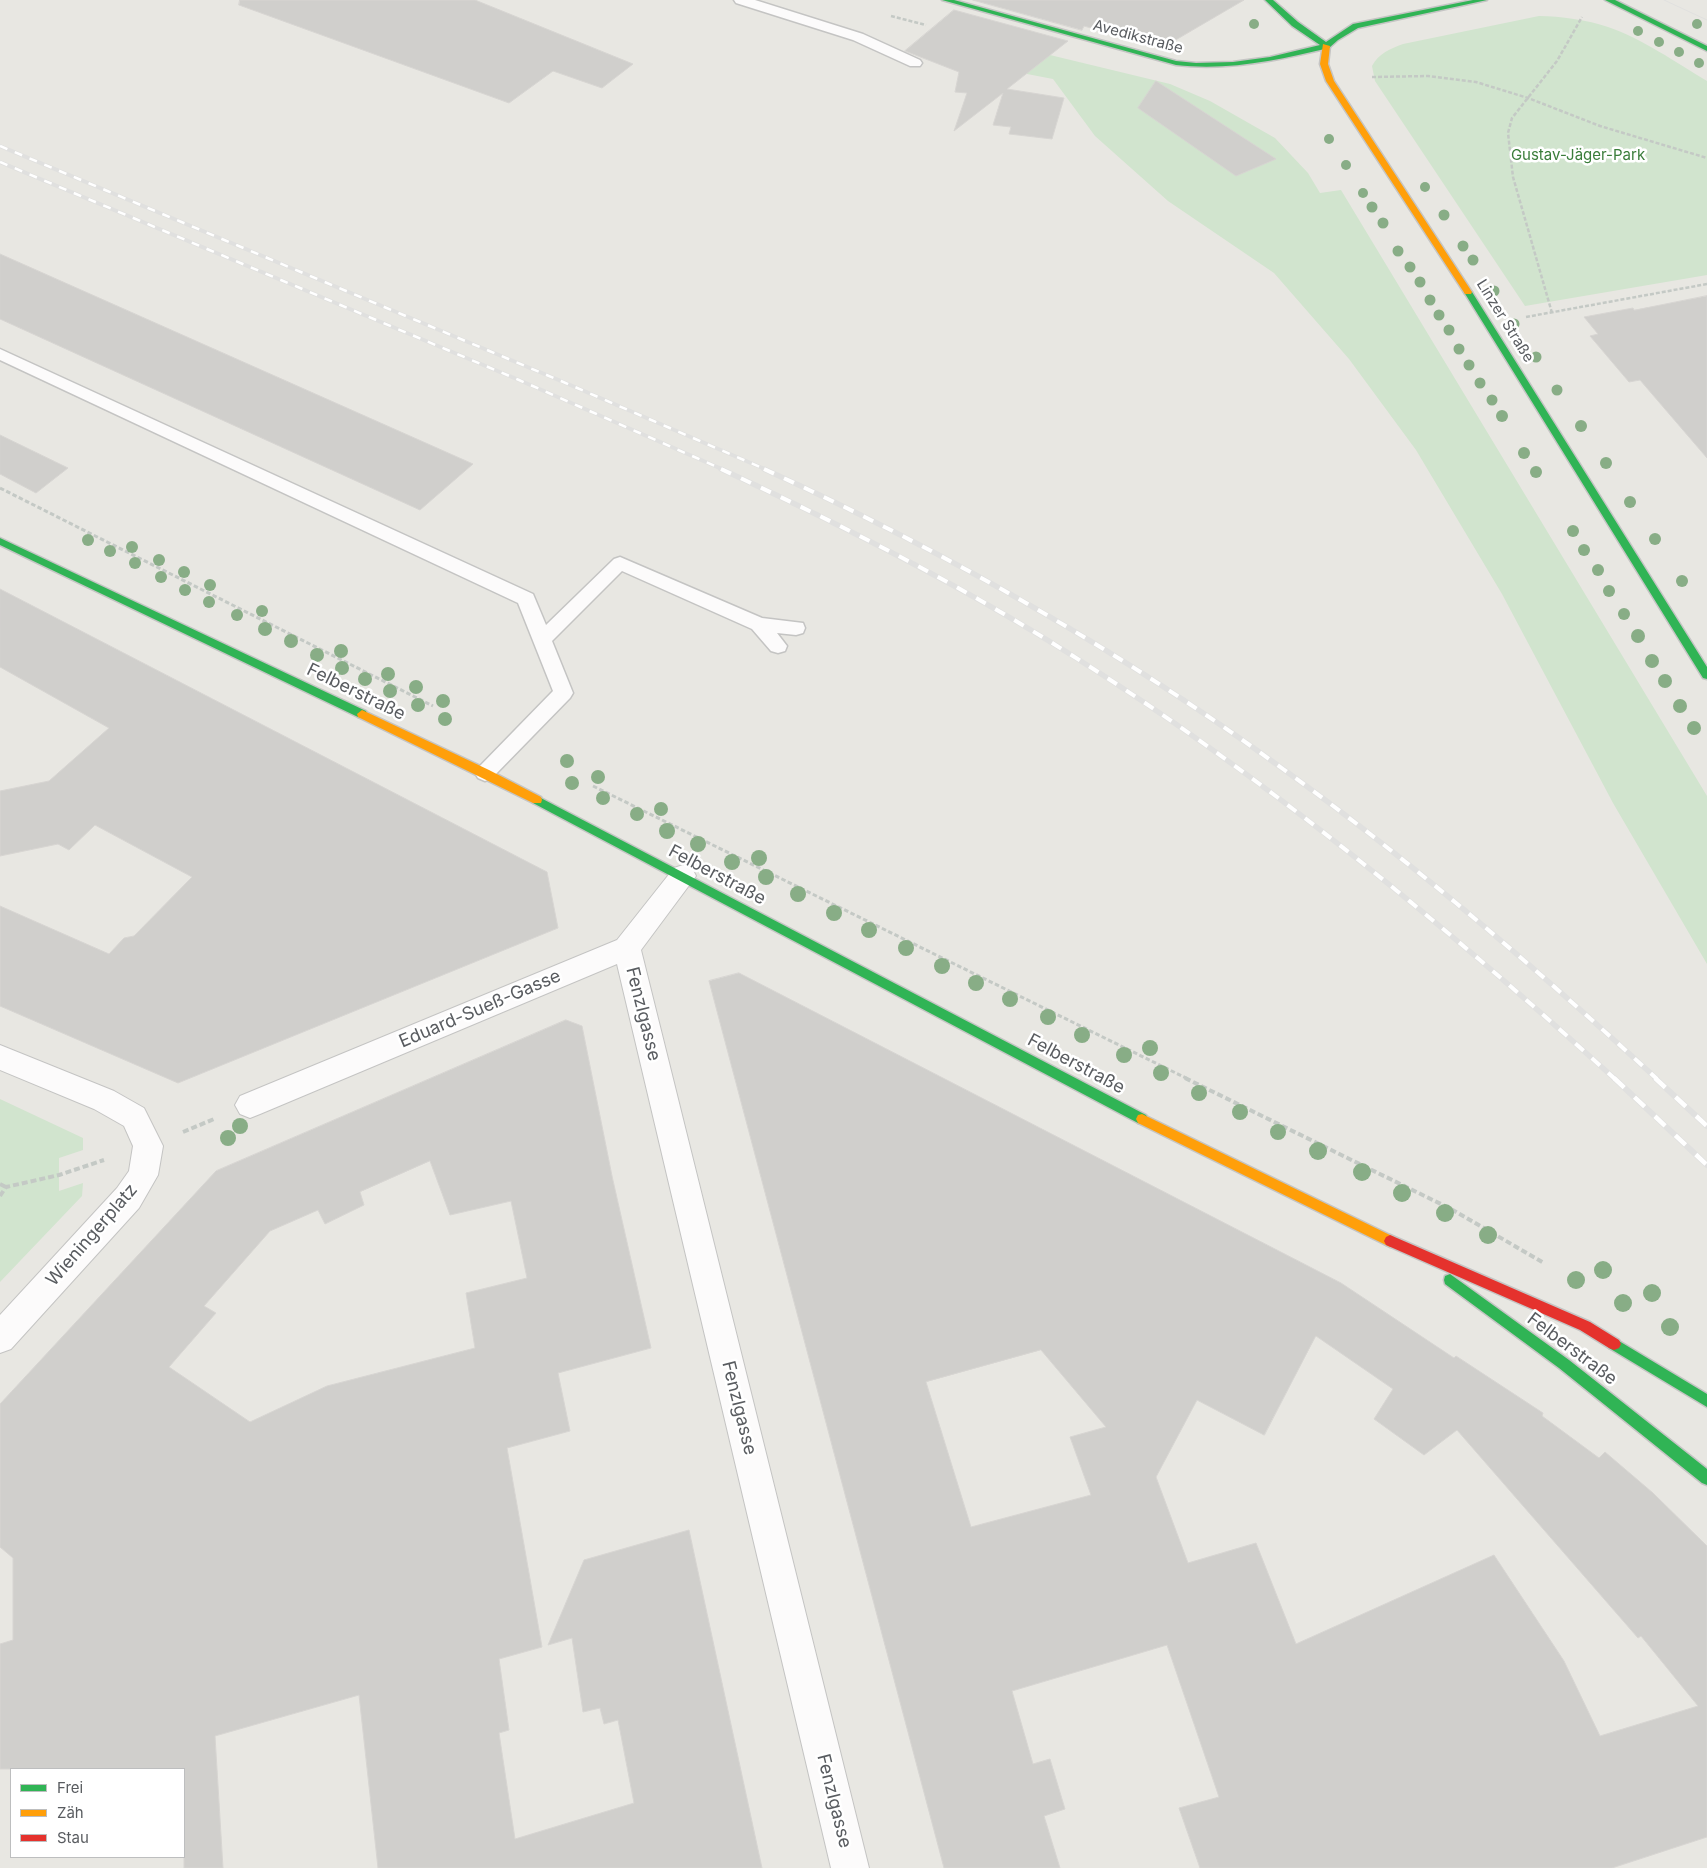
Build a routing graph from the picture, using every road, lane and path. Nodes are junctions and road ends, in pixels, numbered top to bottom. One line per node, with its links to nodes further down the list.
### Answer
1 (741, 0): 9 (lane)
2 (946, 0): 7 (main road, Avedikstraße)
3 (1268, 0): 7 (main road)
4 (1483, 0): 7 (main road)
5 (1609, 0): 8 (main road)
6 (1581, 17): 11 (path)
7 (1326, 46): 15 (main road, Linzer Straße)
8 (1707, 49)
9 (915, 63)
10 (1372, 77): 11 (path)
11 (1528, 98): 12 (path); 14 (path)
12 (1707, 158)
13 (1707, 284): 14 (path)
14 (1552, 313): 15 (path)
15 (1490, 324): 23 (main road, Linzer Straße)
16 (0, 354): 21 (lane)
17 (0, 488): 24 (path)
18 (0, 541): 25 (main road, Felberstraße)
19 (759, 624): 20 (lane); 21 (lane); 22 (lane)
20 (796, 628)
21 (542, 640): 25 (lane)
22 (778, 646)
23 (1707, 675)
24 (441, 710)
25 (485, 773): 27 (main road, Felberstraße)
26 (592, 786): 36 (path)
27 (683, 876): 28 (street, Eduard-Sueß-Gasse); 35 (main road, Felberstraße)
28 (627, 948): 30 (street, Eduard-Sueß-Gasse); 40 (street, Fenzlgasse)
29 (0, 1057): 37 (street, Wieningerplatz)
30 (250, 1105)
31 (58, 1175): 33 (path)
32 (0, 1184): 33 (path)
33 (6, 1187): 34 (path)
34 (0, 1196)
35 (1412, 1252): 38 (main road, Felberstraße); 39 (main road, Felberstraße)
36 (1545, 1263)
37 (0, 1338)
38 (1707, 1401)
39 (1707, 1478)
40 (850, 1868)

